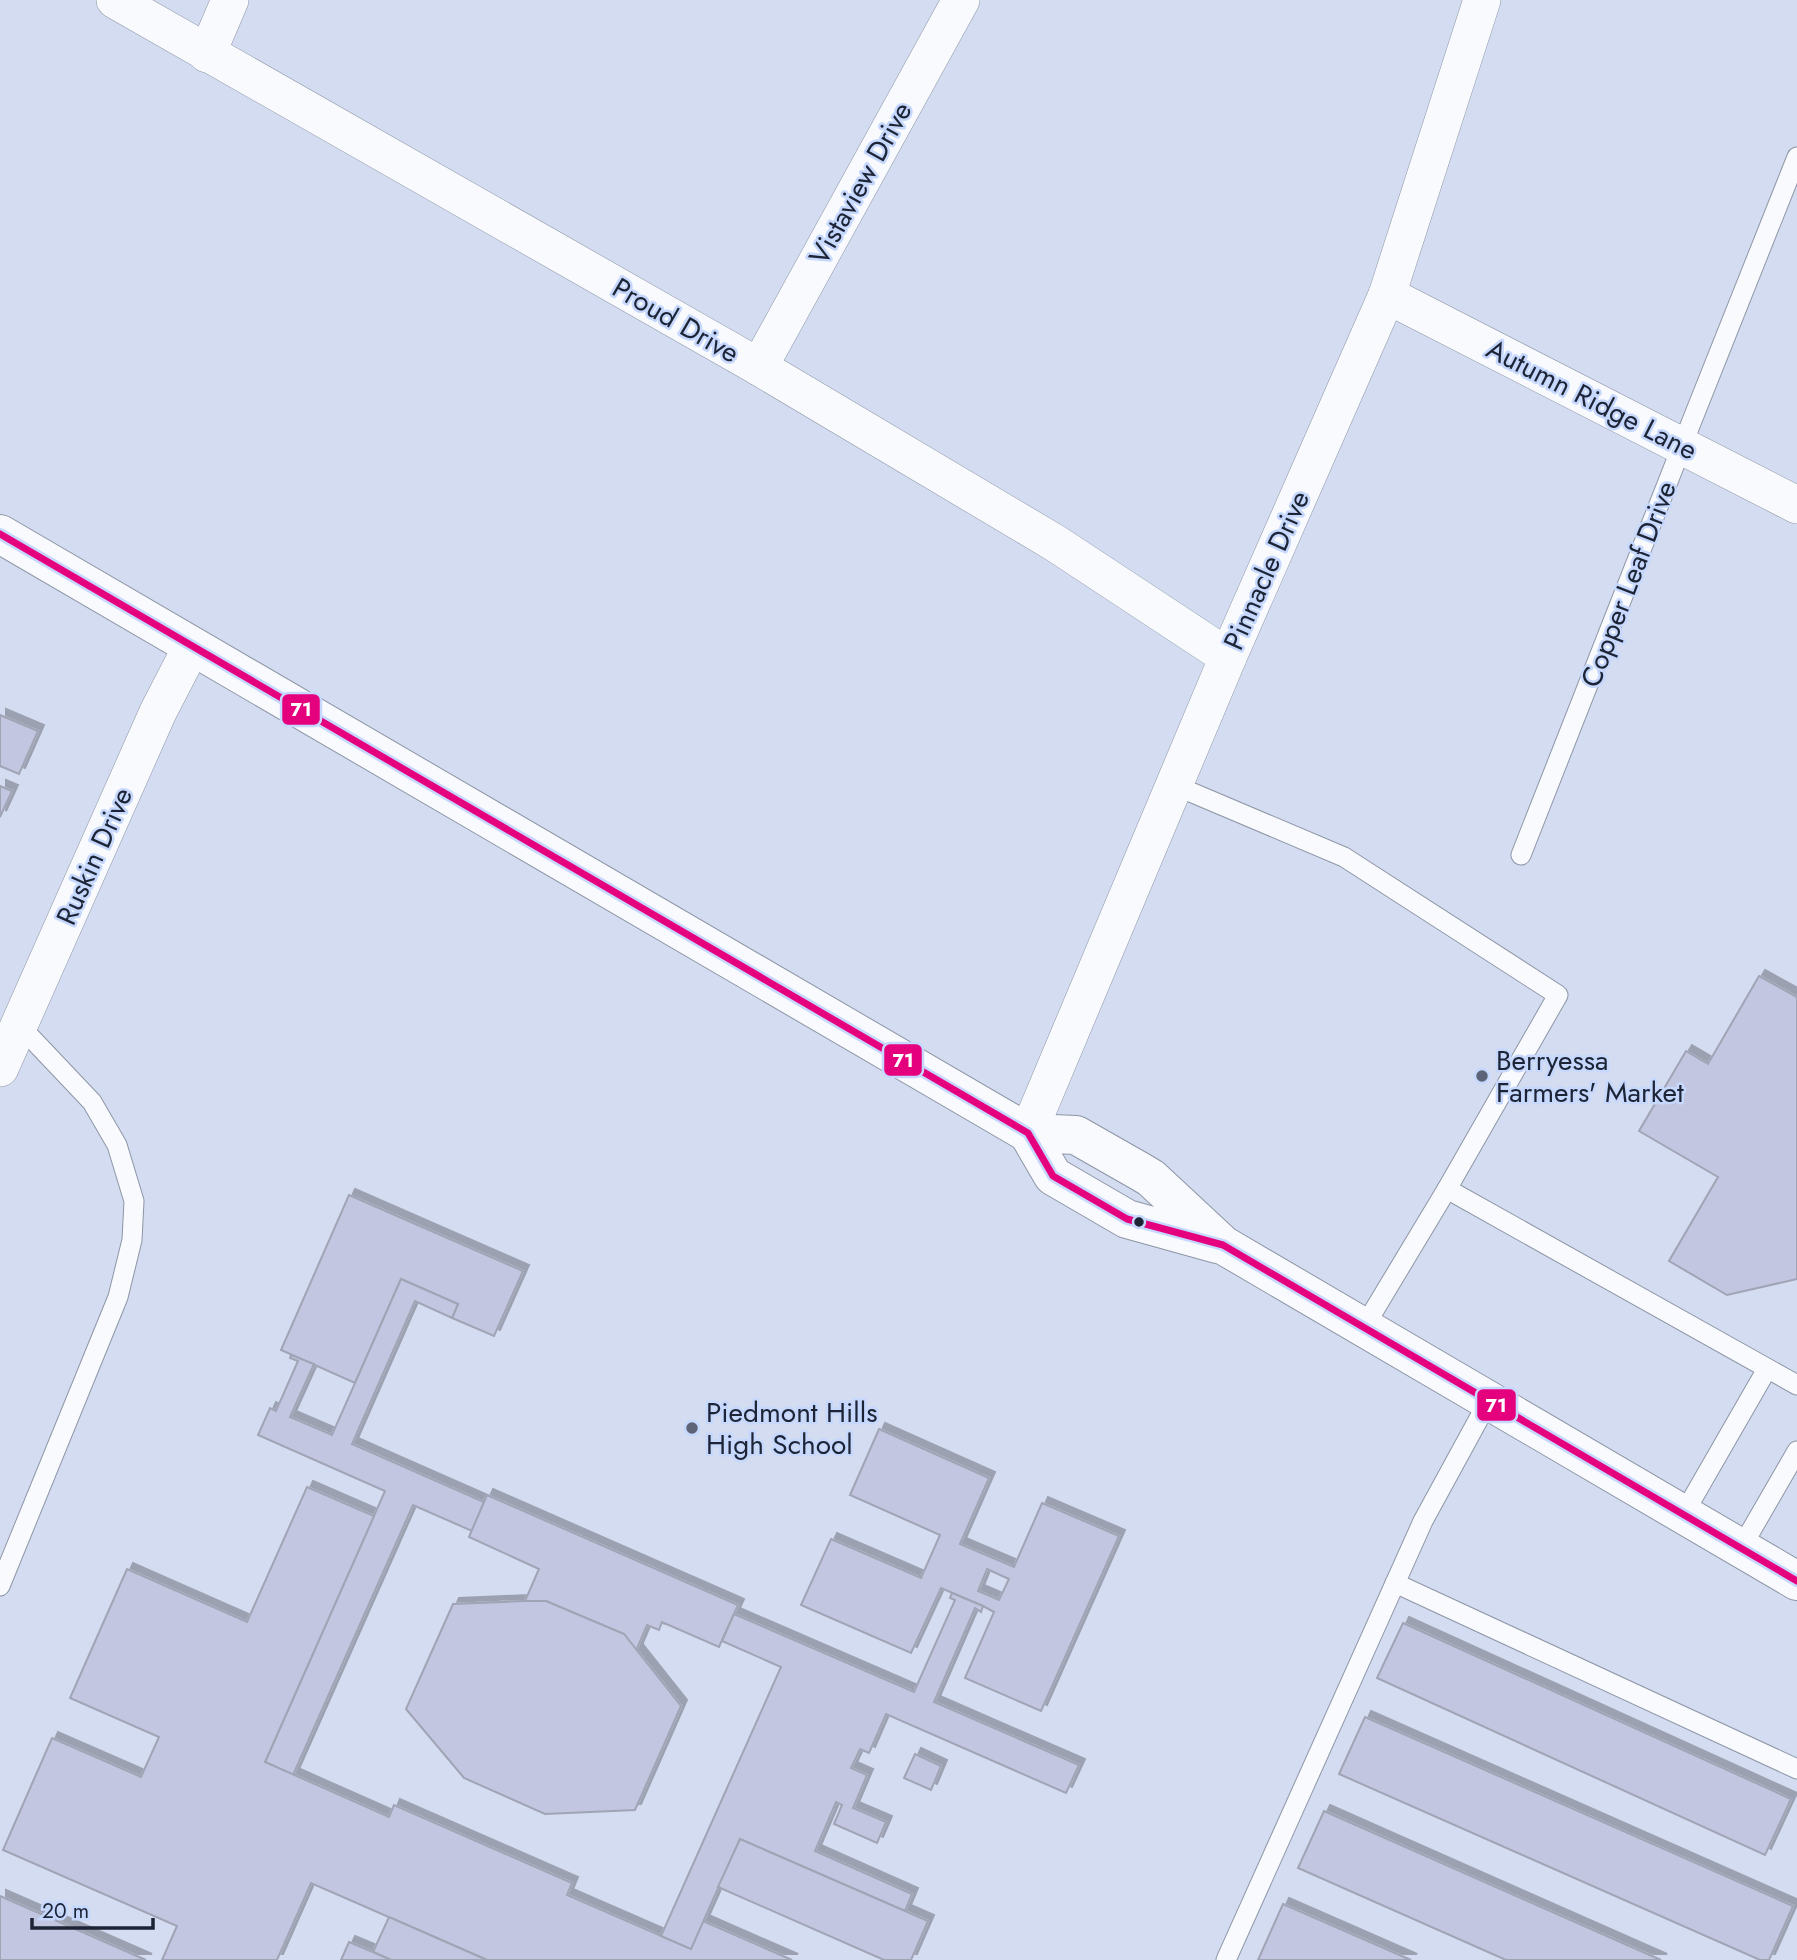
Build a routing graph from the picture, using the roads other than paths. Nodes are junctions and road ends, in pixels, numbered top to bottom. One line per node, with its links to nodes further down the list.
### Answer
1 (115, 0): 5 (street, Proud Drive)
2 (230, 0): 5 (street)
3 (961, 0): 8 (street, Vistaview Drive)
4 (1482, 0): 7 (street, Pinnacle Drive)
5 (207, 54): 8 (street, Proud Drive)
6 (1797, 157): 9 (lane, Copper Leaf Drive)
7 (1387, 295): 9 (street, Autumn Ridge Lane); 13 (street, Pinnacle Drive)
8 (759, 367): 13 (street, Proud Drive)
9 (1682, 444): 10 (street, Autumn Ridge Lane); 15 (lane, Copper Leaf Drive)
10 (1797, 505)
11 (0, 534): 12 (main road)
12 (192, 646): 16 (street, Ruskin Drive); 18 (main road)
13 (1227, 657): 14 (street, Pinnacle Drive)
14 (1174, 785): 18 (street, Pinnacle Drive); 19 (lane)
15 (1521, 855)
16 (19, 1025): 17 (street, Ruskin Drive); 29 (lane)
17 (0, 1068)
18 (1028, 1133): 20 (main road)
19 (1447, 1189): 20 (lane); 21 (lane)
20 (1364, 1327): 23 (main road)
21 (1767, 1369): 22 (lane); 25 (lane)
22 (1797, 1385)
23 (1489, 1400): 25 (main road); 28 (lane)
24 (1797, 1451): 26 (lane)
25 (1682, 1515): 26 (main road)
26 (1741, 1548): 27 (main road)
27 (1797, 1581)
28 (1395, 1583): 30 (lane); 31 (lane)
29 (0, 1586)
30 (1797, 1769)
31 (1226, 1960)

